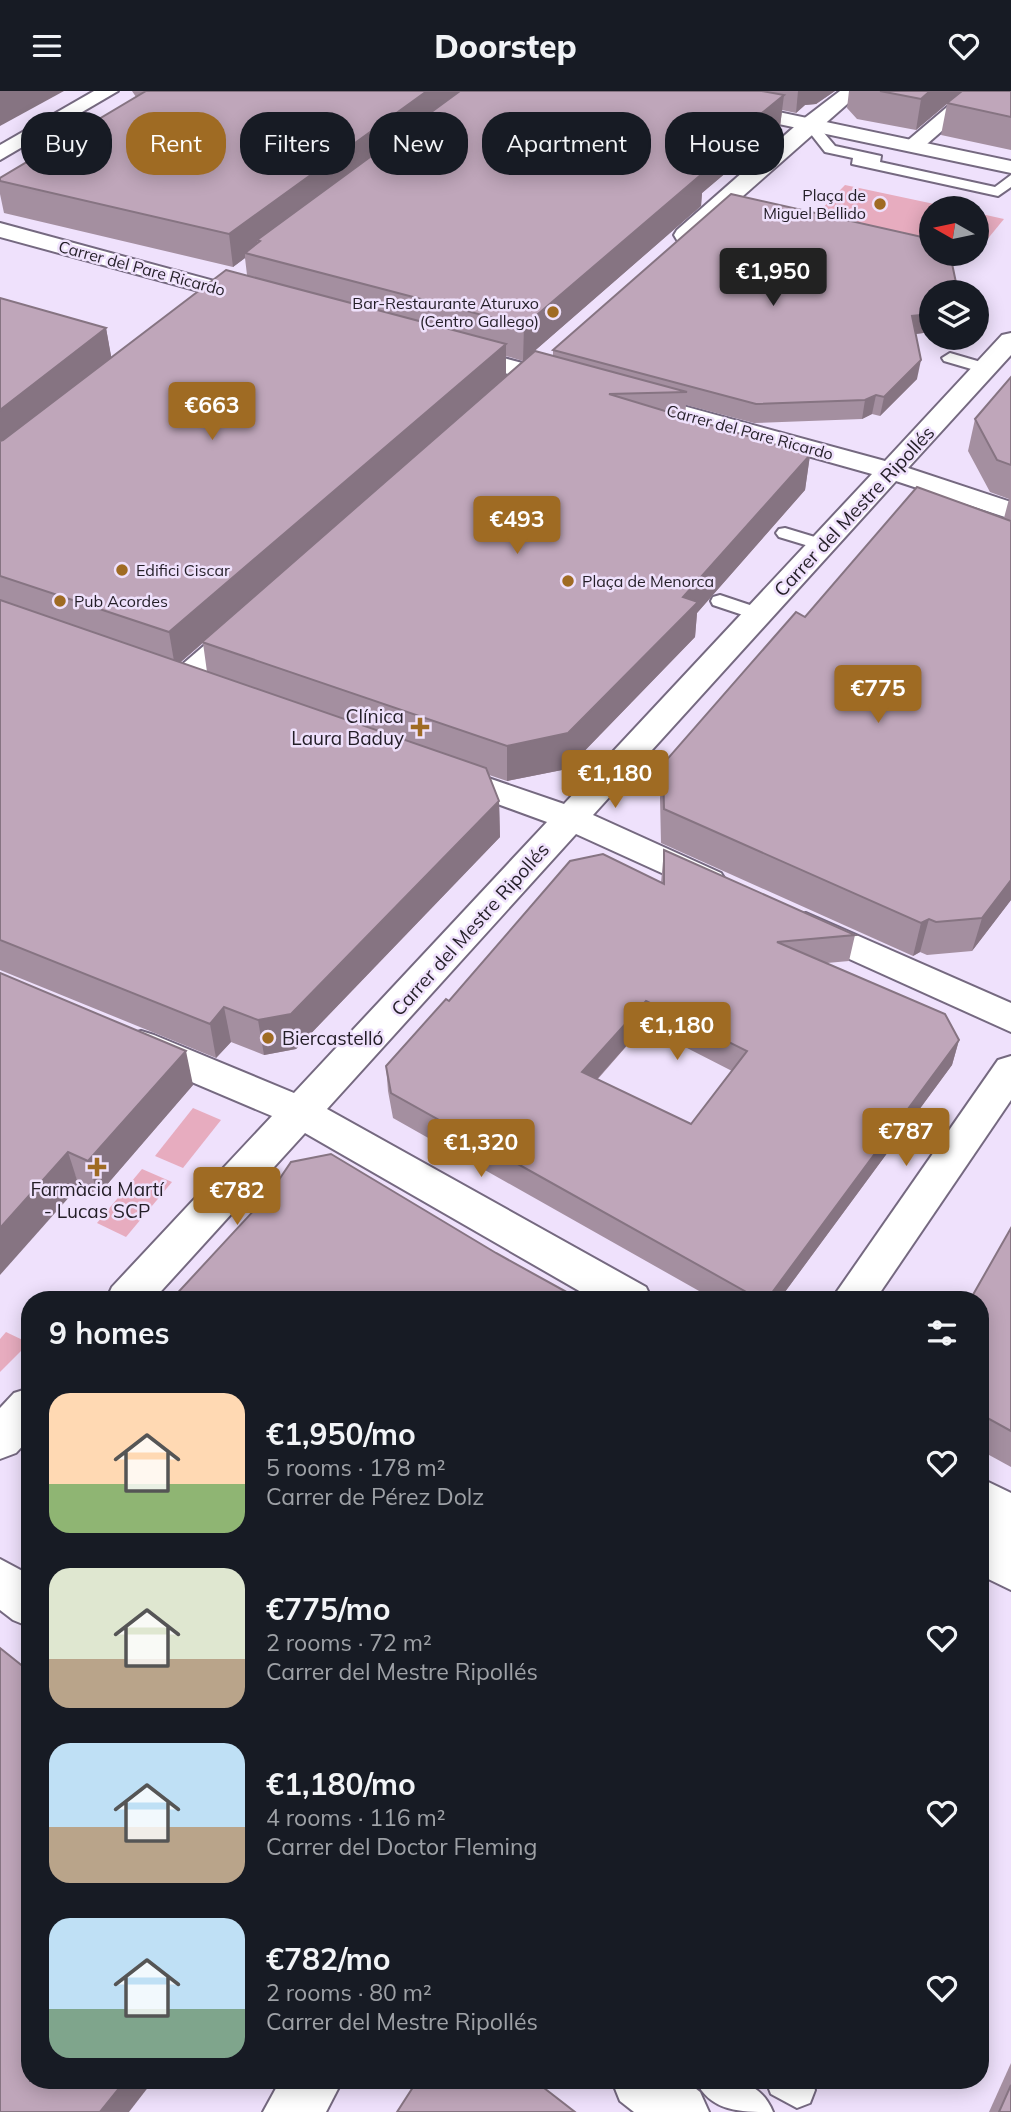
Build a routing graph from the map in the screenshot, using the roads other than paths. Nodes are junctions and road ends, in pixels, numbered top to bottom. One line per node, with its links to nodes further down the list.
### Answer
1 (108, 91): 8 (street)
2 (650, 91): 5 (street)
3 (852, 91): 6 (street)
4 (978, 91): 7 (street)
5 (715, 97): 6 (street)
6 (809, 124): 7 (street); 11 (lane); 14 (street)
7 (913, 146): 10 (street)
8 (0, 154)
9 (857, 161): 12 (lane)
10 (1011, 167)
11 (940, 172)
12 (1011, 179)
13 (0, 230): 16 (street, Carrer del Pare Ricardo)
14 (670, 249)
15 (243, 273): 16 (street)
16 (220, 290): 17 (street, Carrer del Pare Ricardo); 18 (street)
17 (281, 306)
18 (198, 307)
19 (1011, 340): 23 (street, Carrer del Mestre Ripollés)
20 (435, 347): 24 (street, Carrer del Pare Ricardo)
21 (555, 352): 24 (street)
22 (950, 358): 23 (lane)
23 (985, 368): 26 (street, Carrer del Mestre Ripollés)
24 (531, 372): 25 (street); 26 (street, Carrer del Pare Ricardo)
25 (505, 395)
26 (891, 471): 27 (street, Carrer del Pare Ricardo); 29 (street, Carrer del Mestre Ripollés)
27 (1011, 512)
28 (785, 533): 29 (lane)
29 (822, 545): 32 (street, Carrer del Mestre Ripollés)
30 (720, 601): 32 (lane)
31 (263, 609): 33 (street)
32 (758, 614): 35 (street, Carrer del Mestre Ripollés)
33 (181, 682)
34 (426, 768): 35 (street)
35 (571, 818): 36 (street); 41 (street, Carrer del Mestre Ripollés)
36 (737, 894)
37 (774, 911): 38 (street)
38 (1011, 1018)
39 (115, 1034): 41 (street)
40 (1011, 1070): 44 (street)
41 (300, 1112): 42 (street, Carrer del Mestre Ripollés); 43 (street)
42 (135, 1291)
43 (615, 1291)
44 (858, 1291)
45 (21, 1416): 46 (street)
46 (0, 1439)
47 (989, 1504): 48 (street)
48 (1011, 1517)
49 (989, 1534): 50 (lane)
50 (1011, 1547)
51 (989, 1564): 52 (lane)
52 (1011, 1576)
53 (0, 1581): 54 (street)
54 (21, 1597)
55 (308, 2089): 58 (street)
56 (650, 2089): 59 (street)
57 (725, 2089): 60 (lane)
58 (292, 2112)
59 (680, 2112)
60 (755, 2112)

